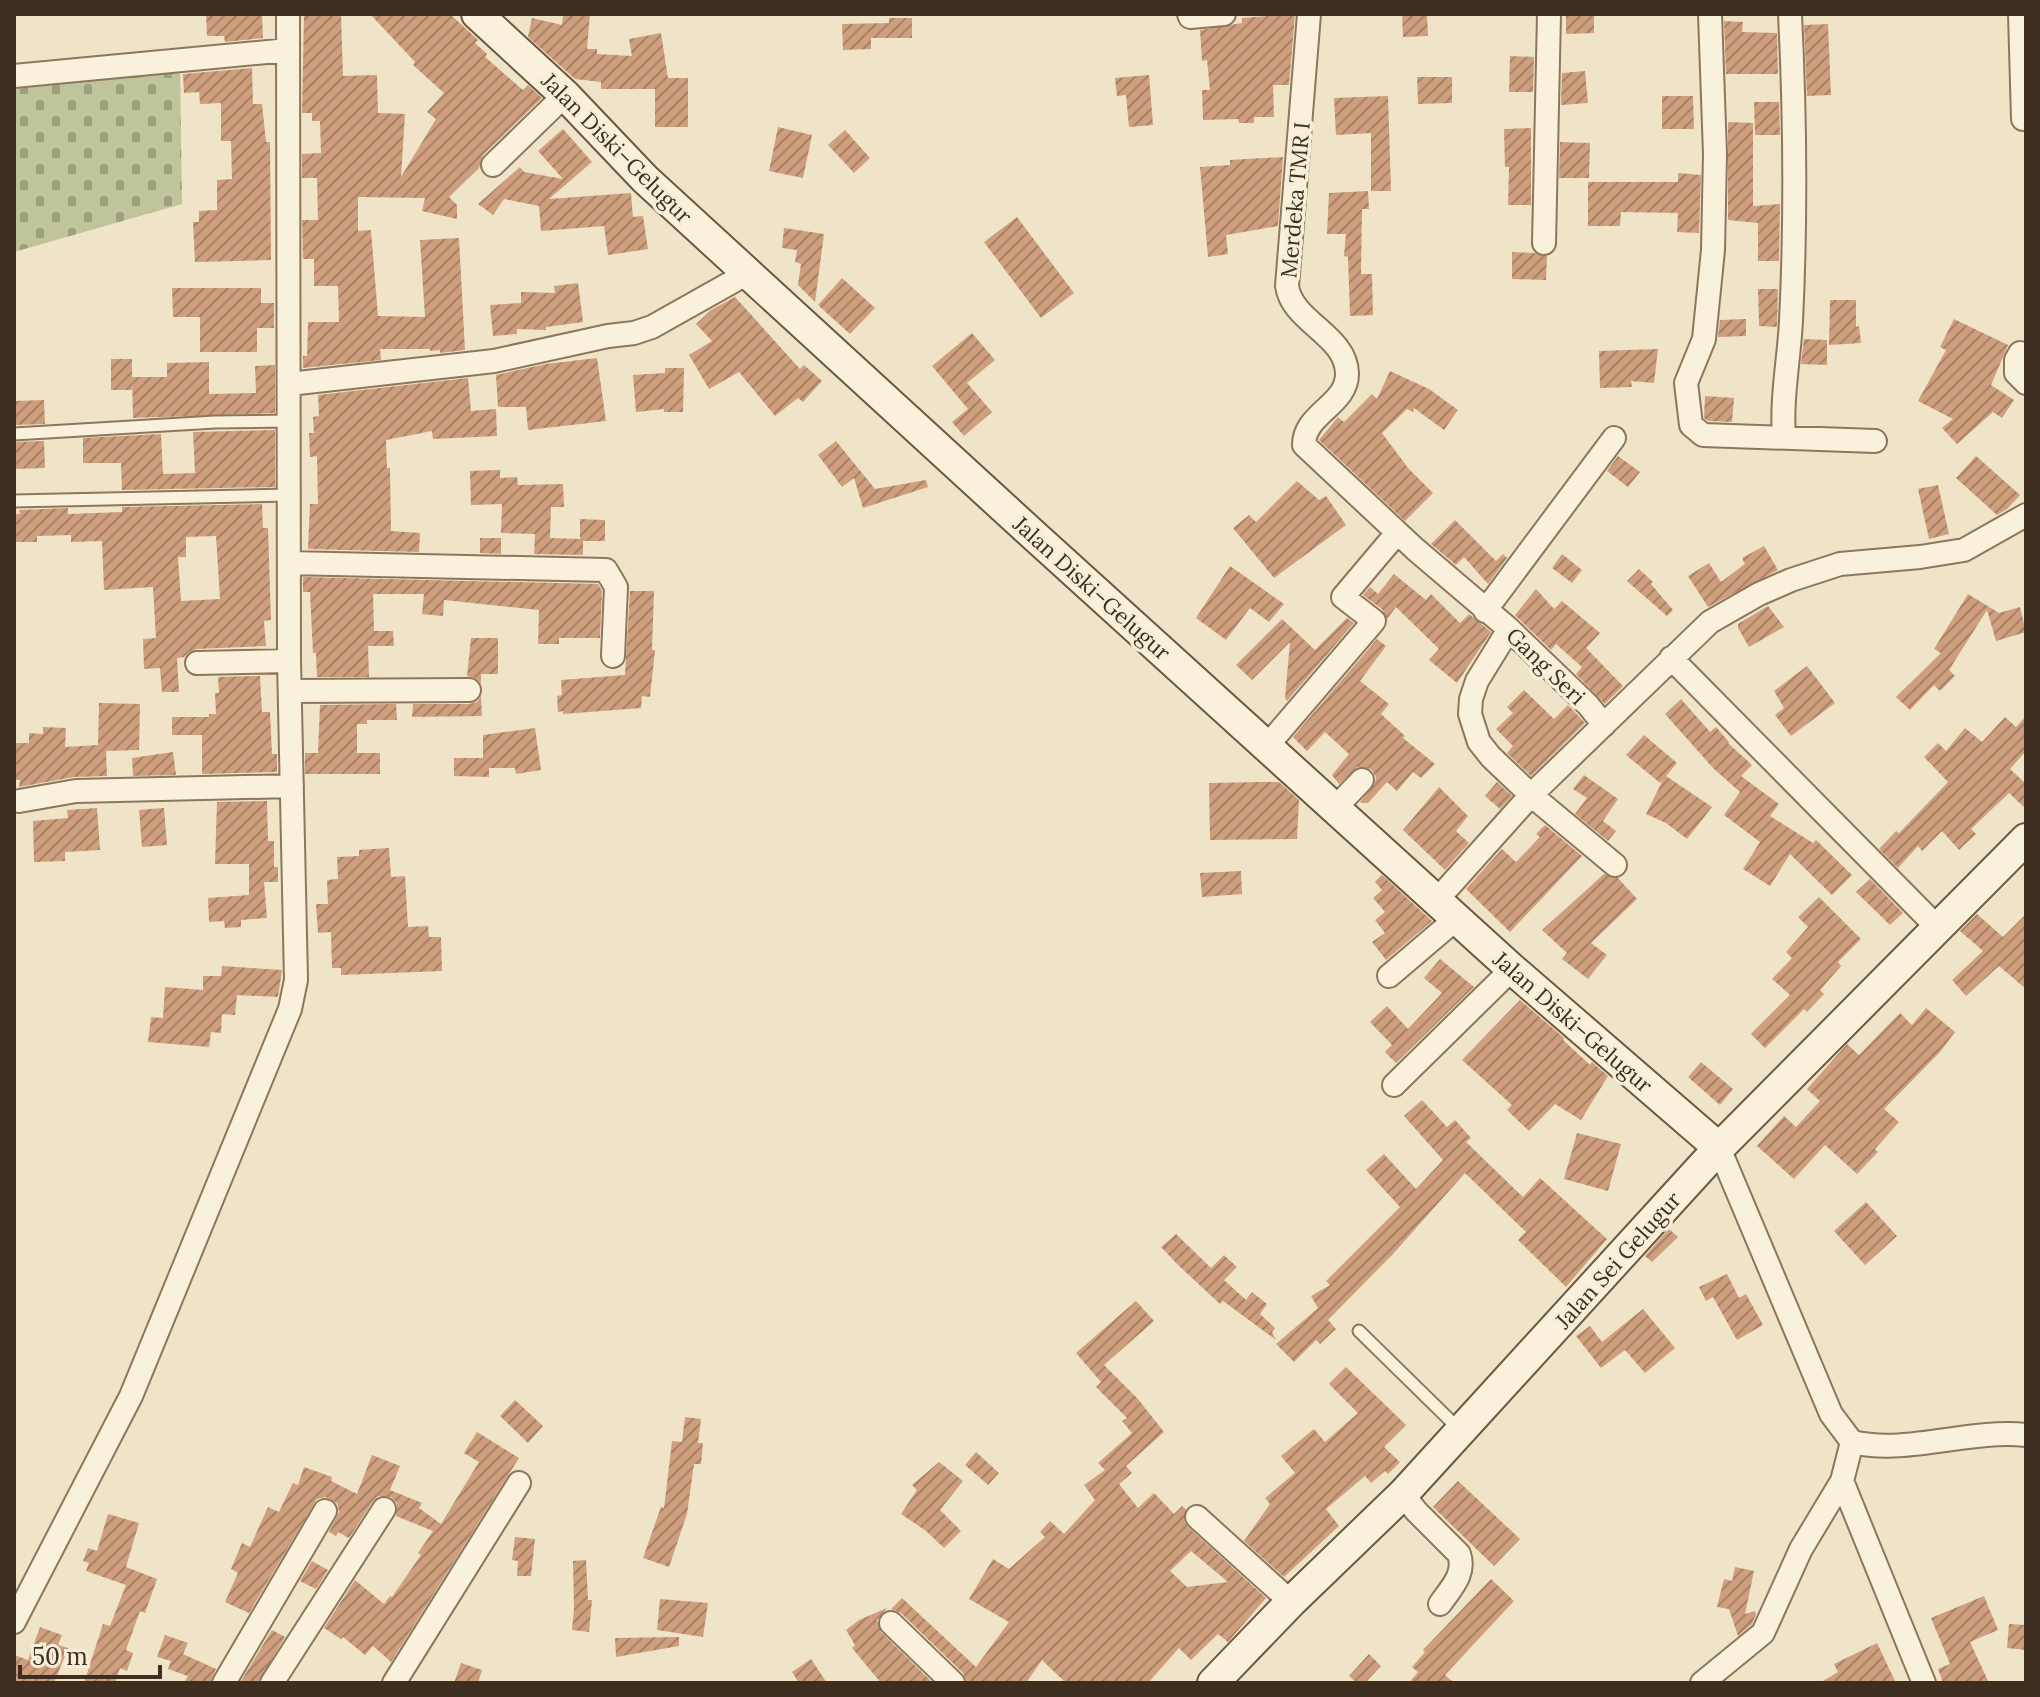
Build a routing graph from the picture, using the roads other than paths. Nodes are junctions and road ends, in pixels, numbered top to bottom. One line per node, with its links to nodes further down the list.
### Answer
1 (288, 14): 10 (street)
2 (477, 14): 12 (main road, Jalan Diski–Gelugur)
3 (1189, 14): 4 (street)
4 (1224, 14)
5 (1309, 14): 25 (street, Merdeka TMR I)
6 (1549, 14): 15 (street)
7 (1710, 14): 22 (street)
8 (1790, 14): 22 (street)
9 (2020, 14): 13 (street)
10 (288, 50): 11 (street); 19 (street)
11 (14, 76)
12 (565, 95): 14 (street); 16 (main road, Jalan Diski–Gelugur)
13 (2023, 119)
14 (493, 165)
15 (1544, 243)
16 (748, 273): 19 (street); 40 (main road, Jalan Diski–Gelugur)
17 (2020, 353): 18 (street)
18 (2026, 383)
19 (289, 384): 20 (street)
20 (290, 421): 21 (lane); 26 (street)
21 (14, 434)
22 (1784, 437): 24 (street)
23 (1614, 438): 31 (street)
24 (1875, 441)
25 (1304, 445): 29 (street, Gang Seri)
26 (290, 495): 27 (lane); 30 (street)
27 (14, 501)
28 (2026, 515): 34 (street)
29 (1397, 533): 31 (street, Gang Seri); 40 (street)
30 (289, 563): 33 (street); 35 (street)
31 (1485, 611): 32 (street, Gang Seri)
32 (1509, 629): 39 (street, Gang Seri); 43 (street)
33 (613, 656)
34 (1671, 658): 39 (street); 49 (street)
35 (289, 661): 36 (street); 38 (street)
36 (197, 663)
37 (469, 690): 38 (street)
38 (290, 691): 42 (street)
39 (1604, 725): 43 (street, Gang Seri)
40 (1267, 746): 45 (main road, Jalan Diski–Gelugur)
41 (1362, 780): 45 (street)
42 (292, 786): 44 (street); 66 (street)
43 (1531, 795): 47 (street); 48 (street, Gang Seri)
44 (19, 801)
45 (1334, 809): 48 (main road, Jalan Diski–Gelugur)
46 (2026, 839): 49 (main road, Jalan Sei Gelugur)
47 (1615, 865)
48 (1446, 910): 50 (main road, Jalan Diski–Gelugur); 51 (street, Gang Seri)
49 (1938, 928): 53 (main road, Jalan Sei Gelugur)
50 (1512, 969): 52 (street); 53 (main road, Jalan Diski–Gelugur)
51 (1389, 976)
52 (1394, 1085)
53 (1719, 1148): 55 (main road, Jalan Sei Gelugur); 57 (street)
54 (1359, 1331): 55 (lane)
55 (1461, 1432): 60 (main road, Jalan Sei Gelugur)
56 (2026, 1435): 57 (street)
57 (1852, 1442): 58 (street)
58 (1842, 1481): 73 (street); 74 (street)
59 (519, 1483): 70 (street)
60 (1403, 1494): 64 (main road, Jalan Sei Gelugur); 65 (street)
61 (384, 1509): 69 (street)
62 (325, 1511): 68 (street)
63 (1197, 1517): 64 (street)
64 (1291, 1602): 72 (main road, Jalan Sei Gelugur)
65 (1440, 1604)
66 (14, 1622)
67 (891, 1623): 71 (street)
68 (224, 1683)
69 (272, 1683)
70 (394, 1683)
71 (953, 1683)
72 (1213, 1683)
73 (1702, 1683)
74 (1924, 1683)

